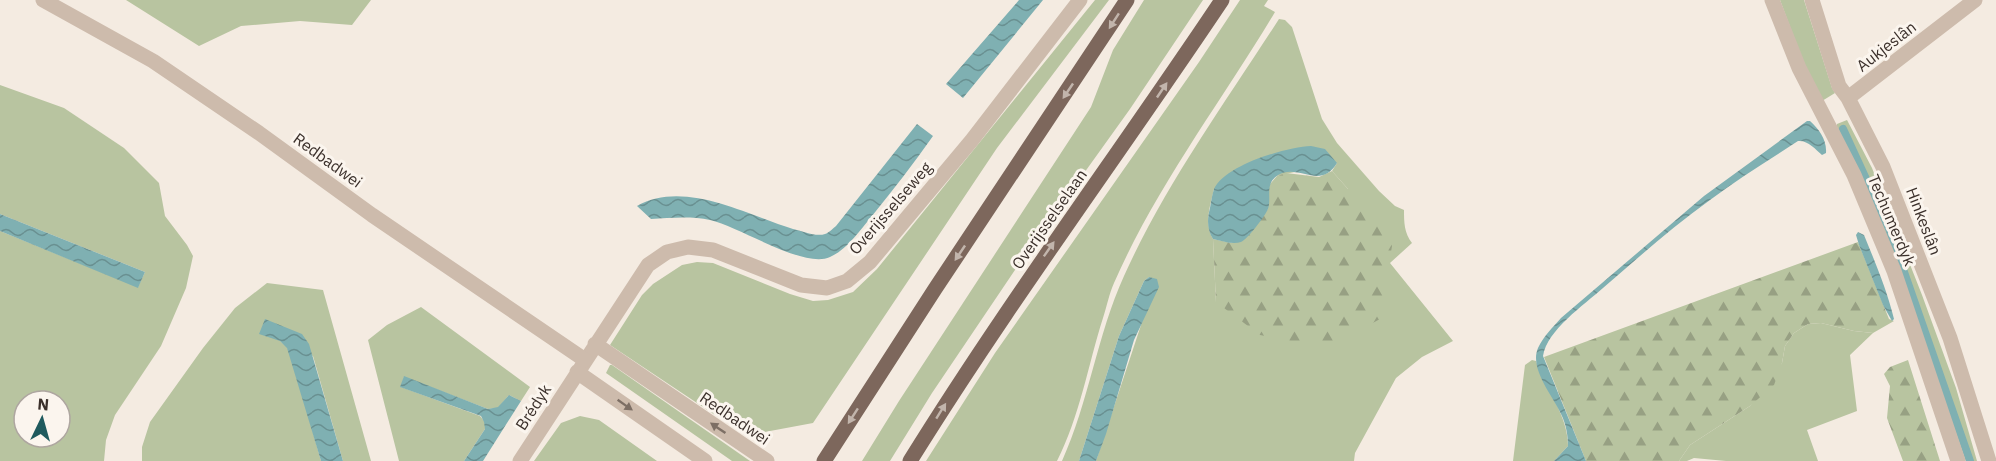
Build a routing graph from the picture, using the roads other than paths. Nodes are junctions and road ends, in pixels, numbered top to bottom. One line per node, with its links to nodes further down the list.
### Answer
1 (43, 0): 10 (street, Redbadwei)
2 (1080, 0): 9 (street, Overijsselseweg)
3 (1127, 0): 14 (main road, one-way to 14)
4 (1222, 0): 15 (main road, Overijsselselaan, one-way to 4)
5 (1772, 0): 16 (street, Techumerdyk)
6 (1812, 0): 8 (street, Hinkeslân)
7 (1975, 0): 8 (street, Aukjeslân)
8 (1848, 98): 17 (street, Hinkeslân)
9 (595, 344): 10 (street, Overijsselseweg); 13 (street, Redbadwei, one-way to 9)
10 (581, 366): 11 (street, Brédyk); 12 (street, Redbadwei, one-way to 12)
11 (520, 461)
12 (705, 461)
13 (767, 461)
14 (824, 461)
15 (910, 461)
16 (1958, 461)
17 (1989, 461)

